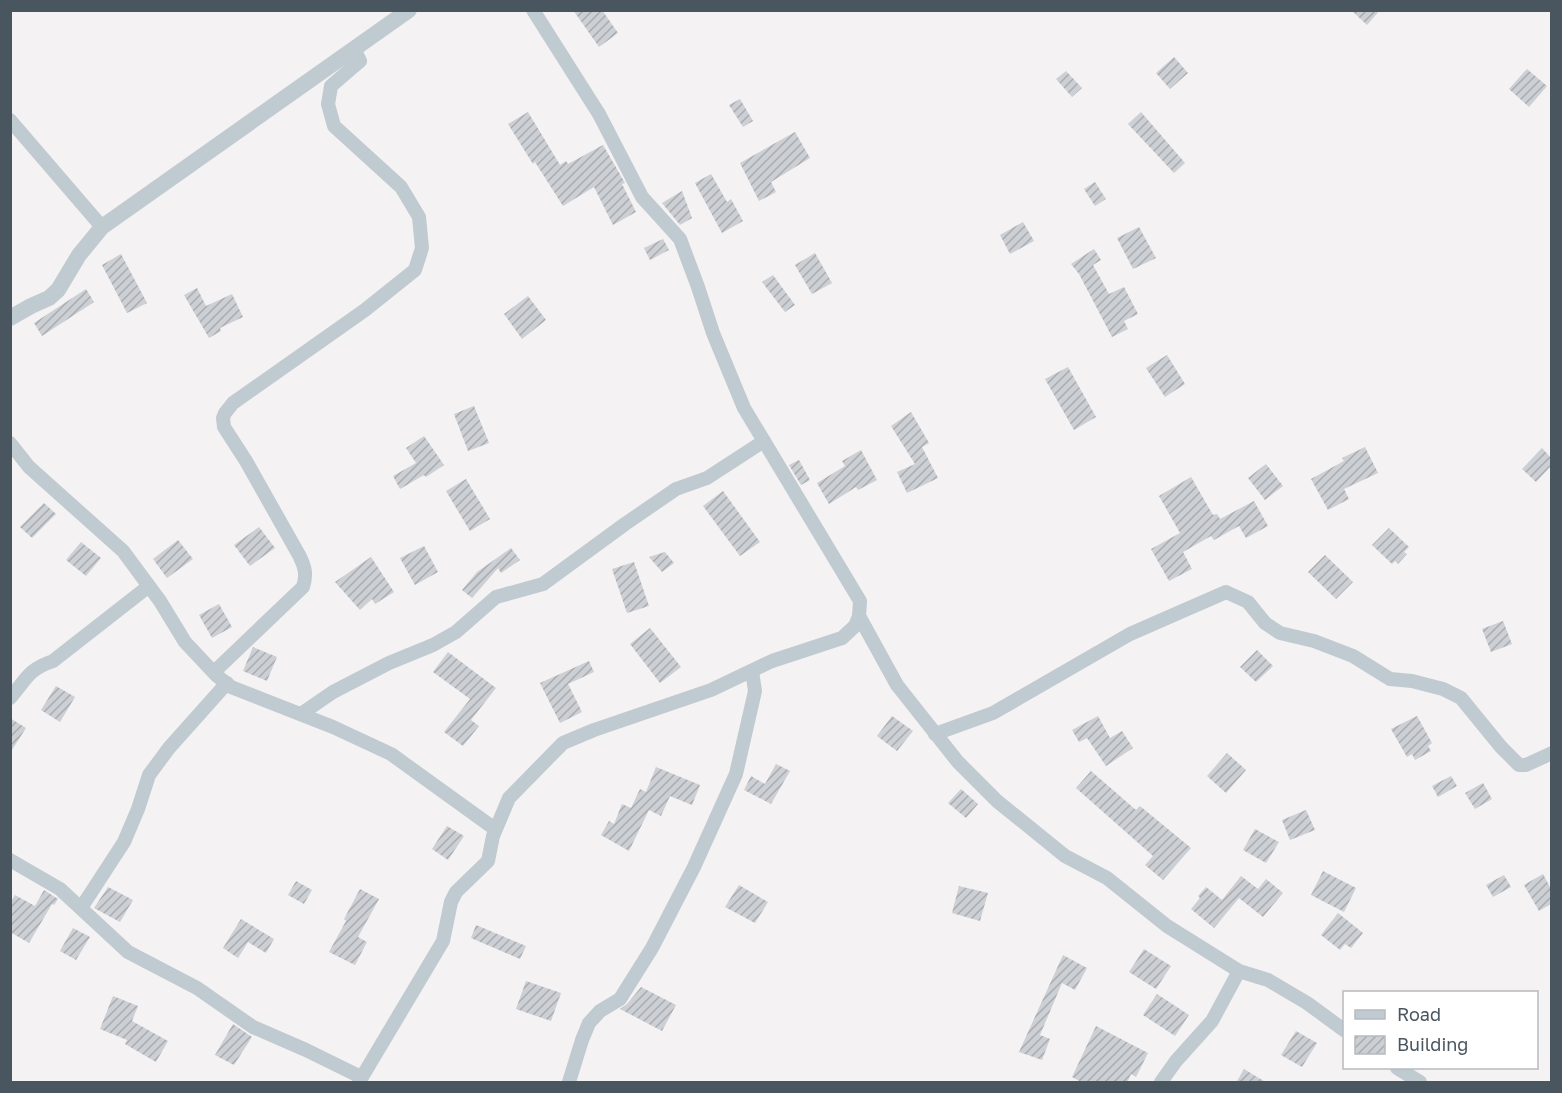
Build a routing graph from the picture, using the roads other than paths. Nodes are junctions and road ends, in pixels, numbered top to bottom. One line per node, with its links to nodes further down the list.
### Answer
1 (409, 10): 3 (street)
2 (533, 10): 7 (street)
3 (354, 49): 5 (street); 12 (street)
4 (10, 120): 5 (street)
5 (102, 227): 6 (street)
6 (10, 318)
7 (764, 441): 10 (street); 15 (street)
8 (10, 443): 9 (street)
9 (149, 586): 12 (street); 14 (street)
10 (859, 616): 11 (street); 16 (street)
11 (752, 671): 18 (street); 25 (street)
12 (214, 672): 13 (street)
13 (227, 683): 15 (street); 20 (street)
14 (10, 698)
15 (301, 714): 18 (street)
16 (935, 734): 17 (street); 21 (street)
17 (1551, 753)
18 (495, 829): 24 (street)
19 (10, 860): 20 (street)
20 (81, 908): 24 (street)
21 (1239, 971): 22 (street); 26 (street)
22 (1343, 1029)
23 (1399, 1069): 27 (street)
24 (360, 1080)
25 (569, 1083)
26 (1161, 1083)
27 (1420, 1083)

